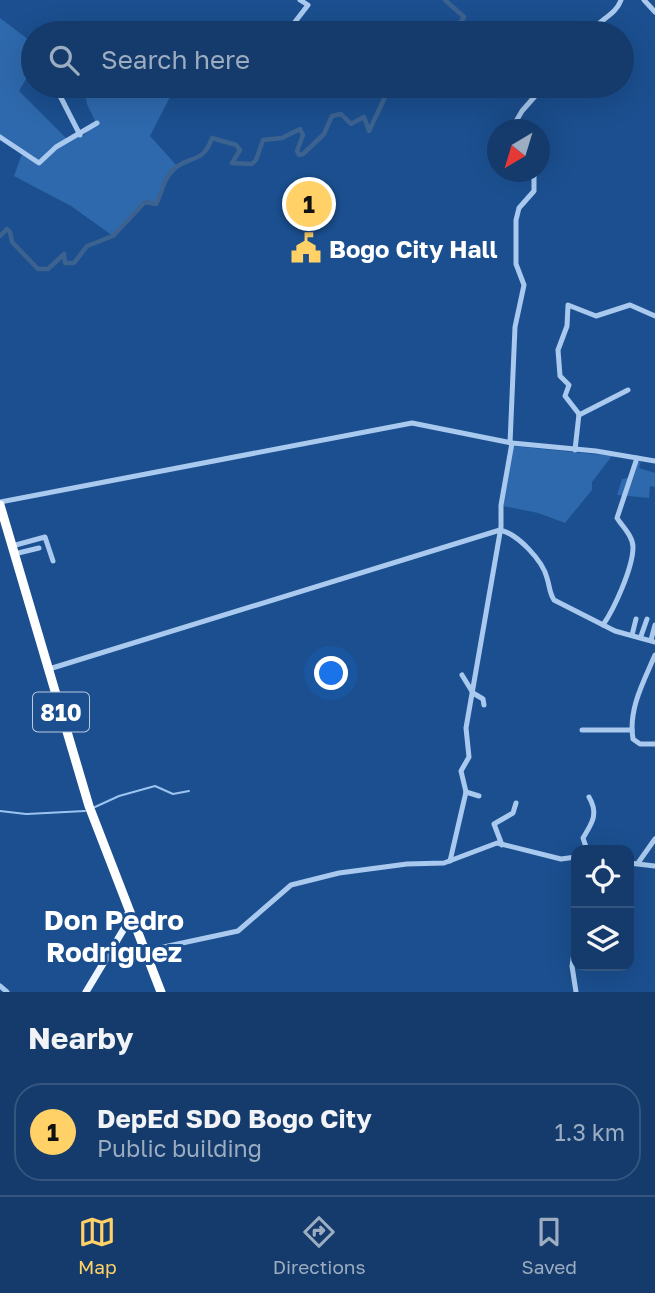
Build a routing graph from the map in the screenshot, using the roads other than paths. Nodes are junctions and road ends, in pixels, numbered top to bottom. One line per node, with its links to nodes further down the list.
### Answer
1 (300, 0): 5 (street)
2 (621, 0): 6 (street)
3 (644, 0): 4 (street)
4 (655, 12)
5 (296, 21)
6 (598, 21)
7 (61, 98): 11 (street)
8 (533, 98): 9 (street)
9 (517, 119)
10 (97, 123): 11 (street)
11 (80, 135): 12 (street)
12 (0, 138)
13 (534, 182): 17 (street)
14 (655, 316): 16 (street)
15 (628, 390): 16 (street)
16 (578, 416): 18 (street)
17 (511, 443): 18 (street); 21 (street); 22 (street)
18 (575, 450): 19 (street)
19 (636, 458): 20 (street); 28 (street)
20 (655, 461)
21 (0, 504): 24 (highway, 810)
22 (500, 530): 28 (street); 34 (street); 36 (street)
23 (38, 548): 24 (street)
24 (13, 550): 25 (street); 34 (highway, 810)
25 (53, 561)
26 (636, 619): 30 (street)
27 (647, 620): 31 (street)
28 (606, 625): 30 (street)
29 (655, 625): 32 (street)
30 (632, 635): 31 (street)
31 (641, 636): 32 (street)
32 (653, 641)
33 (655, 655): 39 (street)
34 (49, 669): 53 (highway, 810)
35 (462, 675): 36 (street)
36 (473, 693): 37 (street); 41 (street)
37 (484, 705)
38 (582, 730): 39 (street)
39 (632, 730): 40 (street)
40 (655, 744)
41 (466, 792): 42 (street); 49 (street)
42 (479, 796)
43 (589, 797): 47 (street)
44 (516, 803): 46 (street)
45 (655, 839): 51 (street)
46 (502, 845): 48 (street); 49 (street)
47 (585, 845)
48 (571, 858)
49 (450, 861): 55 (street)
50 (634, 863): 51 (street)
51 (638, 863): 52 (street)
52 (655, 866)
53 (131, 915): 54 (street); 55 (highway, 810); 59 (main road)
54 (111, 916)
55 (145, 951): 60 (highway, 810)
56 (573, 971): 61 (street)
57 (0, 986): 58 (street)
58 (7, 992)
59 (86, 992)
60 (161, 992)
61 (576, 992)

